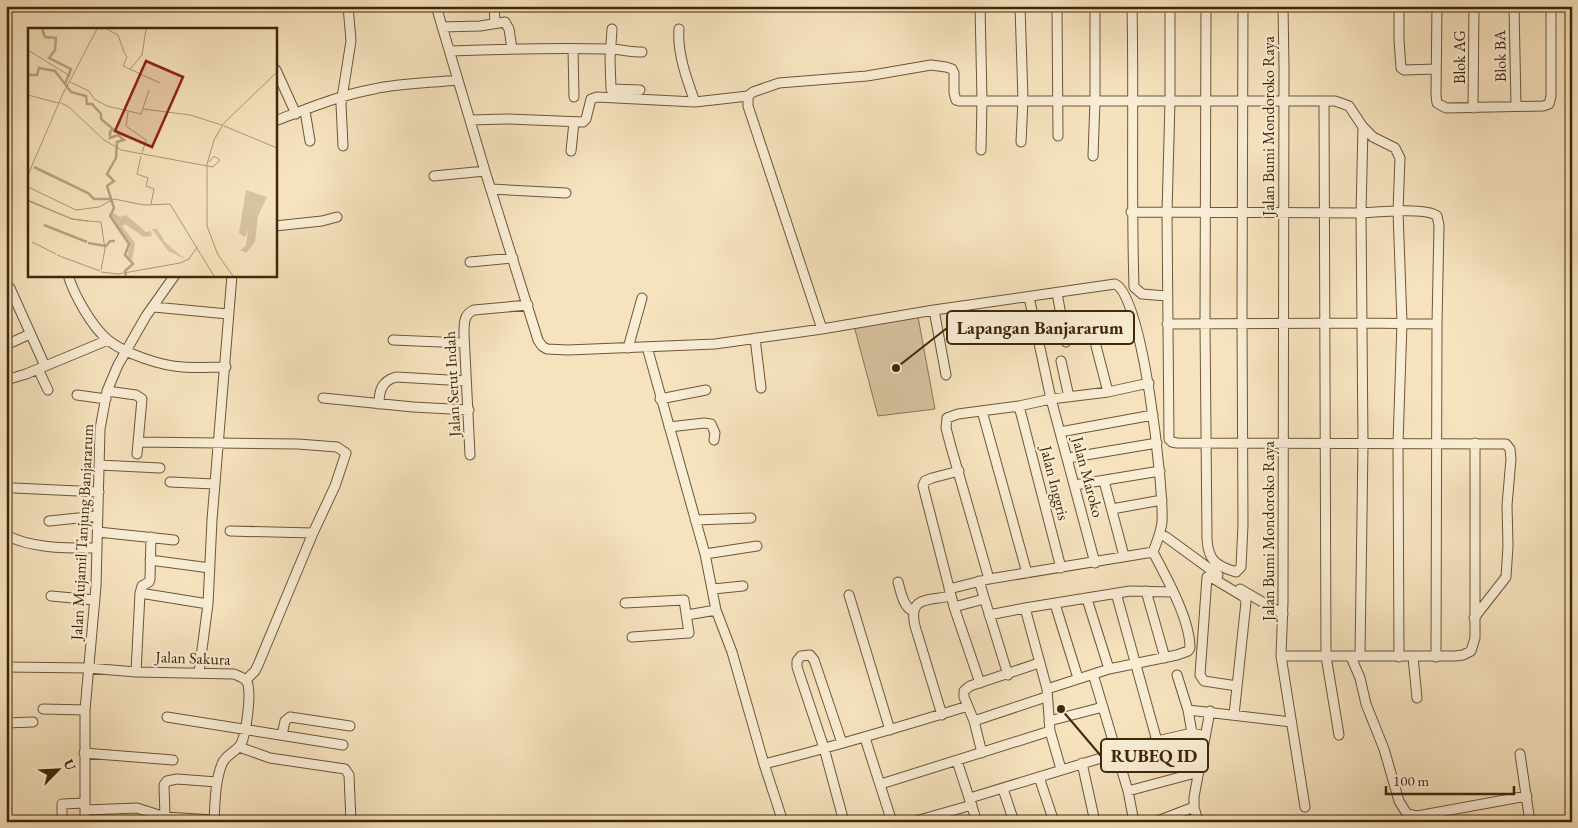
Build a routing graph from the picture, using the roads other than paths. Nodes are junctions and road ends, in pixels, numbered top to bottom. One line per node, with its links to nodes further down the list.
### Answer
1 (348, 6): 32 (street)
2 (436, 6): 19 (street)
3 (494, 6): 18 (street)
4 (980, 6): 34 (street)
5 (1020, 6): 35 (street)
6 (1057, 6): 37 (street)
7 (1095, 6): 38 (street)
8 (1132, 6): 39 (street)
9 (1170, 6): 40 (street)
10 (1206, 6): 36 (street)
11 (1243, 6): 41 (street)
12 (1282, 6): 42 (street, Jalan Bumi Mondoroko Raya)
13 (1399, 6): 27 (street)
14 (1437, 6): 27 (street)
15 (1474, 6): 46 (street, Blok AG)
16 (1514, 6): 45 (street, Blok BA)
17 (1551, 6): 45 (street)
18 (495, 22): 19 (street); 22 (street)
19 (442, 27): 25 (street)
20 (612, 29): 24 (street)
21 (679, 29): 44 (street)
22 (512, 49): 23 (street); 25 (street)
23 (573, 49): 24 (street); 33 (street)
24 (611, 49): 26 (street); 30 (street)
25 (451, 52): 29 (street)
26 (642, 52)
27 (1436, 69): 46 (street)
28 (276, 70): 47 (street)
29 (458, 80): 32 (street); 48 (street)
30 (640, 90)
31 (748, 96): 34 (street); 44 (street); 95 (street)
32 (343, 97): 47 (street); 55 (street)
33 (574, 97)
34 (982, 100): 35 (street); 57 (street)
35 (1023, 100): 37 (street); 54 (street)
36 (1205, 100): 40 (street); 41 (street); 65 (street)
37 (1059, 101): 38 (street); 52 (street)
38 (1095, 101): 39 (street); 58 (street)
39 (1134, 101): 40 (street); 64 (street)
40 (1170, 101): 67 (street)
41 (1243, 101): 42 (street); 66 (street)
42 (1283, 101): 43 (street); 68 (street, Jalan Bumi Mondoroko Raya)
43 (1324, 101): 51 (street); 69 (street)
44 (695, 102): 50 (street)
45 (1516, 106): 46 (street)
46 (1474, 108)
47 (300, 113): 49 (street); 53 (street)
48 (470, 120): 50 (street); 59 (street)
49 (276, 121)
50 (574, 122): 56 (street)
51 (1363, 127): 63 (street); 70 (street)
52 (1058, 136)
53 (310, 142)
54 (1022, 142)
55 (343, 146)
56 (571, 150)
57 (982, 150)
58 (1093, 156)
59 (485, 171): 60 (street); 61 (street)
60 (434, 176)
61 (491, 189): 62 (street); 73 (street)
62 (566, 194)
63 (1398, 211): 70 (street); 89 (street); 94 (street)
64 (1131, 212): 67 (street); 80 (street)
65 (1205, 212): 66 (street); 67 (street); 91 (street)
66 (1242, 212): 68 (street); 87 (street)
67 (1167, 213): 80 (street)
68 (1283, 213): 69 (street); 92 (street, Jalan Bumi Mondoroko Raya)
69 (1326, 213): 70 (street); 93 (street)
70 (1361, 213): 88 (street)
71 (337, 217): 72 (street)
72 (276, 226)
73 (513, 258): 74 (street); 83 (street)
74 (470, 262)
75 (68, 276): 98 (street)
76 (174, 276): 84 (street, Jalan Mujamil Tanjung Banjararum)
77 (232, 276): 86 (street)
78 (10, 288): 96 (street)
79 (1056, 293): 81 (street); 100 (street); 113 (street)
80 (1167, 296): 90 (street)
81 (1029, 297): 85 (street); 123 (street, Jalan Maroko)
82 (642, 298): 105 (street)
83 (528, 305): 101 (street, Jalan Serut Indah); 105 (street)
84 (154, 307): 86 (street); 106 (street, Jalan Mujamil Tanjung Banjararum)
85 (934, 310): 95 (street); 110 (street)
86 (228, 314): 109 (street)
87 (1242, 323): 91 (street); 92 (street); 139 (street)
88 (1362, 323): 89 (street); 93 (street); 141 (street)
89 (1402, 323): 94 (street); 136 (street)
90 (1167, 324): 91 (street); 134 (street)
91 (1205, 324): 134 (street)
92 (1282, 324): 93 (street); 135 (street, Jalan Bumi Mondoroko Raya)
93 (1326, 324): 140 (street)
94 (1436, 324): 137 (street)
95 (822, 330): 97 (street)
96 (30, 334): 102 (street); 108 (street)
97 (755, 338): 104 (street); 114 (street)
98 (108, 340): 106 (street); 108 (street)
99 (393, 340): 101 (street)
100 (1066, 342)
101 (464, 343): 112 (street, Jalan Serut Indah)
102 (6, 345)
103 (1096, 346): 117 (street)
104 (647, 347): 105 (street); 122 (street)
105 (628, 348)
106 (126, 351): 109 (street); 119 (street, Jalan Mujamil Tanjung Banjararum)
107 (1061, 361): 120 (street)
108 (41, 367): 111 (street); 115 (street)
109 (226, 367): 133 (street)
110 (946, 375)
111 (6, 380)
112 (466, 381): 124 (street); 126 (street, Jalan Serut Indah)
113 (1149, 383): 117 (street); 128 (street)
114 (761, 388)
115 (48, 390)
116 (706, 390): 122 (street)
117 (1108, 392): 120 (street)
118 (77, 395): 119 (street)
119 (107, 395): 132 (street); 146 (street, Jalan Mujamil Tanjung Banjararum)
120 (1069, 397): 123 (street)
121 (323, 398): 124 (street)
122 (660, 398): 129 (street)
123 (1050, 399): 125 (street); 130 (street, Jalan Maroko)
124 (379, 404): 126 (street)
125 (1019, 406): 127 (street); 177 (street, Jalan Inggris)
126 (469, 410): 144 (street, Jalan Serut Indah)
127 (982, 411): 149 (street); 178 (street)
128 (1153, 415): 130 (street); 142 (street)
129 (669, 427): 131 (street); 160 (street)
130 (1060, 432): 145 (street, Jalan Maroko)
131 (714, 440)
132 (139, 442): 133 (street); 143 (street)
133 (218, 442): 152 (street); 164 (street)
134 (1206, 443): 139 (street); 139 (street)
135 (1283, 443): 139 (street); 140 (street); 201 (street, Jalan Bumi Mondoroko Raya)
136 (1398, 443): 137 (street); 141 (street); 209 (street)
137 (1437, 443): 138 (street); 211 (street)
138 (1475, 443): 204 (street); 204 (street)
139 (1243, 444)
140 (1325, 444): 141 (street); 207 (street)
141 (1363, 444): 208 (street)
142 (1158, 445): 145 (street); 148 (street); 166 (street)
143 (138, 454)
144 (470, 455)
145 (1068, 458): 153 (street, Jalan Maroko)
146 (99, 465): 147 (street); 155 (street, Jalan Mujamil Tanjung Banjararum)
147 (160, 468)
148 (1160, 471): 150 (street); 156 (street)
149 (959, 472): 179 (street); 187 (street)
150 (1104, 480): 153 (street); 157 (street)
151 (170, 482): 152 (street)
152 (215, 484): 176 (street)
153 (1075, 485): 175 (street, Jalan Maroko)
154 (14, 488): 155 (street)
155 (99, 492): 158 (street, Jalan Mujamil Tanjung Banjararum)
156 (1162, 500): 157 (street); 166 (street)
157 (1112, 509): 173 (street)
158 (98, 516): 161 (street); 163 (street, Jalan Mujamil Tanjung Banjararum)
159 (752, 518): 160 (street)
160 (695, 520): 172 (street)
161 (49, 521)
162 (230, 531): 164 (street)
163 (98, 532): 167 (street); 170 (street, Jalan Mujamil Tanjung Banjararum)
164 (313, 532): 224 (street)
165 (6, 536): 170 (street)
166 (1163, 536): 171 (street); 201 (street)
167 (151, 537): 168 (street); 174 (street)
168 (174, 540)
169 (757, 546): 172 (street)
170 (97, 548): 193 (street, Jalan Mujamil Tanjung Banjararum)
171 (1153, 552): 173 (street); 185 (street)
172 (706, 554): 183 (street)
173 (1124, 556): 175 (street)
174 (150, 560): 176 (street); 186 (street)
175 (1095, 562): 177 (street)
176 (210, 568): 195 (street)
177 (1060, 568): 178 (street)
178 (1027, 574): 179 (street)
179 (989, 579): 181 (street)
180 (898, 582): 200 (street)
181 (979, 582): 187 (street); 191 (street)
182 (743, 586): 183 (street)
183 (713, 589): 199 (street)
184 (1146, 591): 185 (street); 188 (street); 212 (street)
185 (1172, 592): 212 (street)
186 (140, 593): 195 (street); 218 (street)
187 (950, 593): 197 (street); 200 (street)
188 (1116, 593): 192 (street); 214 (street)
189 (849, 595): 245 (street)
190 (51, 596): 193 (street)
191 (984, 599): 197 (street); 203 (street)
192 (1087, 599): 196 (street); 217 (street)
193 (95, 600): 216 (street, Jalan Mujamil Tanjung Banjararum)
194 (625, 603): 202 (street)
195 (208, 604): 219 (street)
196 (1055, 604): 198 (street); 223 (street)
197 (954, 607): 225 (street)
198 (1025, 608): 203 (street); 213 (street)
199 (716, 610): 202 (street); 264 (street)
200 (913, 611): 235 (street)
201 (1283, 614): 206 (street, Jalan Bumi Mondoroko Raya)
202 (687, 615): 205 (street)
203 (989, 615): 221 (street)
204 (1474, 618): 211 (street)
205 (632, 637)
206 (1281, 656): 207 (street); 242 (street, Jalan Bumi Mondoroko Raya)
207 (1326, 656): 208 (street); 249 (street)
208 (1356, 657): 209 (street); 272 (street)
209 (1399, 657): 210 (street)
210 (1413, 657): 211 (street); 228 (street)
211 (1436, 657)
212 (1165, 658): 214 (street)
213 (1039, 663): 221 (street); 227 (street)
214 (1137, 663): 217 (street); 252 (street)
215 (6, 666): 216 (street)
216 (88, 668): 218 (street, Jalan Sakura); 232 (street, Jalan Mujamil Tanjung Banjararum)
217 (1109, 669): 220 (street)
218 (136, 672): 219 (street, Jalan Sakura)
219 (199, 672): 224 (street, Jalan Sakura)
220 (1093, 674): 223 (street); 230 (street)
221 (1008, 675): 225 (street)
222 (1177, 675): 233 (street)
223 (1078, 678): 227 (street)
224 (246, 680): 244 (street, Jalan Sakura)
225 (980, 683): 229 (street)
226 (1237, 686): 226 (street); 236 (street)
227 (1047, 693): 238 (street); 239 (street)
228 (1416, 698)
229 (968, 706): 235 (street); 238 (street)
230 (1103, 707): 239 (street); 257 (street)
231 (44, 709): 232 (street)
232 (85, 710): 258 (street, Jalan Mujamil Tanjung Banjararum)
233 (1188, 710): 234 (street); 247 (street)
234 (1210, 711): 236 (street); 250 (street)
235 (942, 715): 245 (street)
236 (1234, 715): 242 (street)
237 (167, 717): 244 (street)
238 (974, 721): 259 (street)
239 (1049, 721): 246 (street)
240 (6, 722): 241 (street)
241 (33, 722)
242 (1290, 722): 276 (street, Jalan Bumi Mondoroko Raya)
243 (350, 726): 248 (street)
244 (245, 730): 248 (street); 255 (street, Jalan Sakura)
245 (890, 730): 251 (street)
246 (1050, 731): 259 (street); 265 (street)
247 (1192, 732): 250 (street); 252 (street)
248 (282, 735): 254 (street)
249 (1338, 735)
250 (1205, 736): 266 (street)
251 (865, 738): 253 (street); 269 (street)
252 (1157, 741): 257 (street)
253 (842, 743): 256 (street); 256 (street)
254 (343, 745)
255 (239, 747): 268 (street); 282 (street)
256 (824, 748): 264 (street); 284 (street)
257 (1117, 752): 263 (street); 271 (street)
258 (84, 753): 261 (street); 274 (street, Jalan Mujamil Tanjung Banjararum)
259 (982, 753): 262 (street)
260 (1520, 754): 272 (street)
261 (173, 760)
262 (957, 761): 269 (street); 273 (street)
263 (1082, 763): 265 (street); 290 (street)
264 (764, 764): 283 (street)
265 (1061, 769): 267 (street)
266 (1199, 772): 271 (street); 275 (street)
267 (1039, 777): 270 (street); 289 (street)
268 (217, 782): 278 (street); 280 (street)
269 (880, 784): 285 (street)
270 (1003, 789): 273 (street); 288 (street)
271 (1128, 791): 291 (street)
272 (1527, 796): 294 (street)
273 (971, 801): 286 (street); 287 (street)
274 (85, 806): 277 (street); 278 (street); 281 (street, Jalan Mujamil Tanjung Banjararum)
275 (1194, 807): 292 (street); 293 (street)
276 (1305, 807)
277 (62, 814)
278 (165, 817): 279 (street)
279 (181, 820): 280 (street)
280 (214, 821)
281 (85, 822)
282 (350, 822)
283 (783, 822)
284 (844, 822)
285 (892, 822)
286 (912, 822)
287 (978, 822)
288 (1014, 822)
289 (1054, 822)
290 (1096, 822)
291 (1134, 822)
292 (1155, 822)
293 (1198, 822)
294 (1530, 822)

